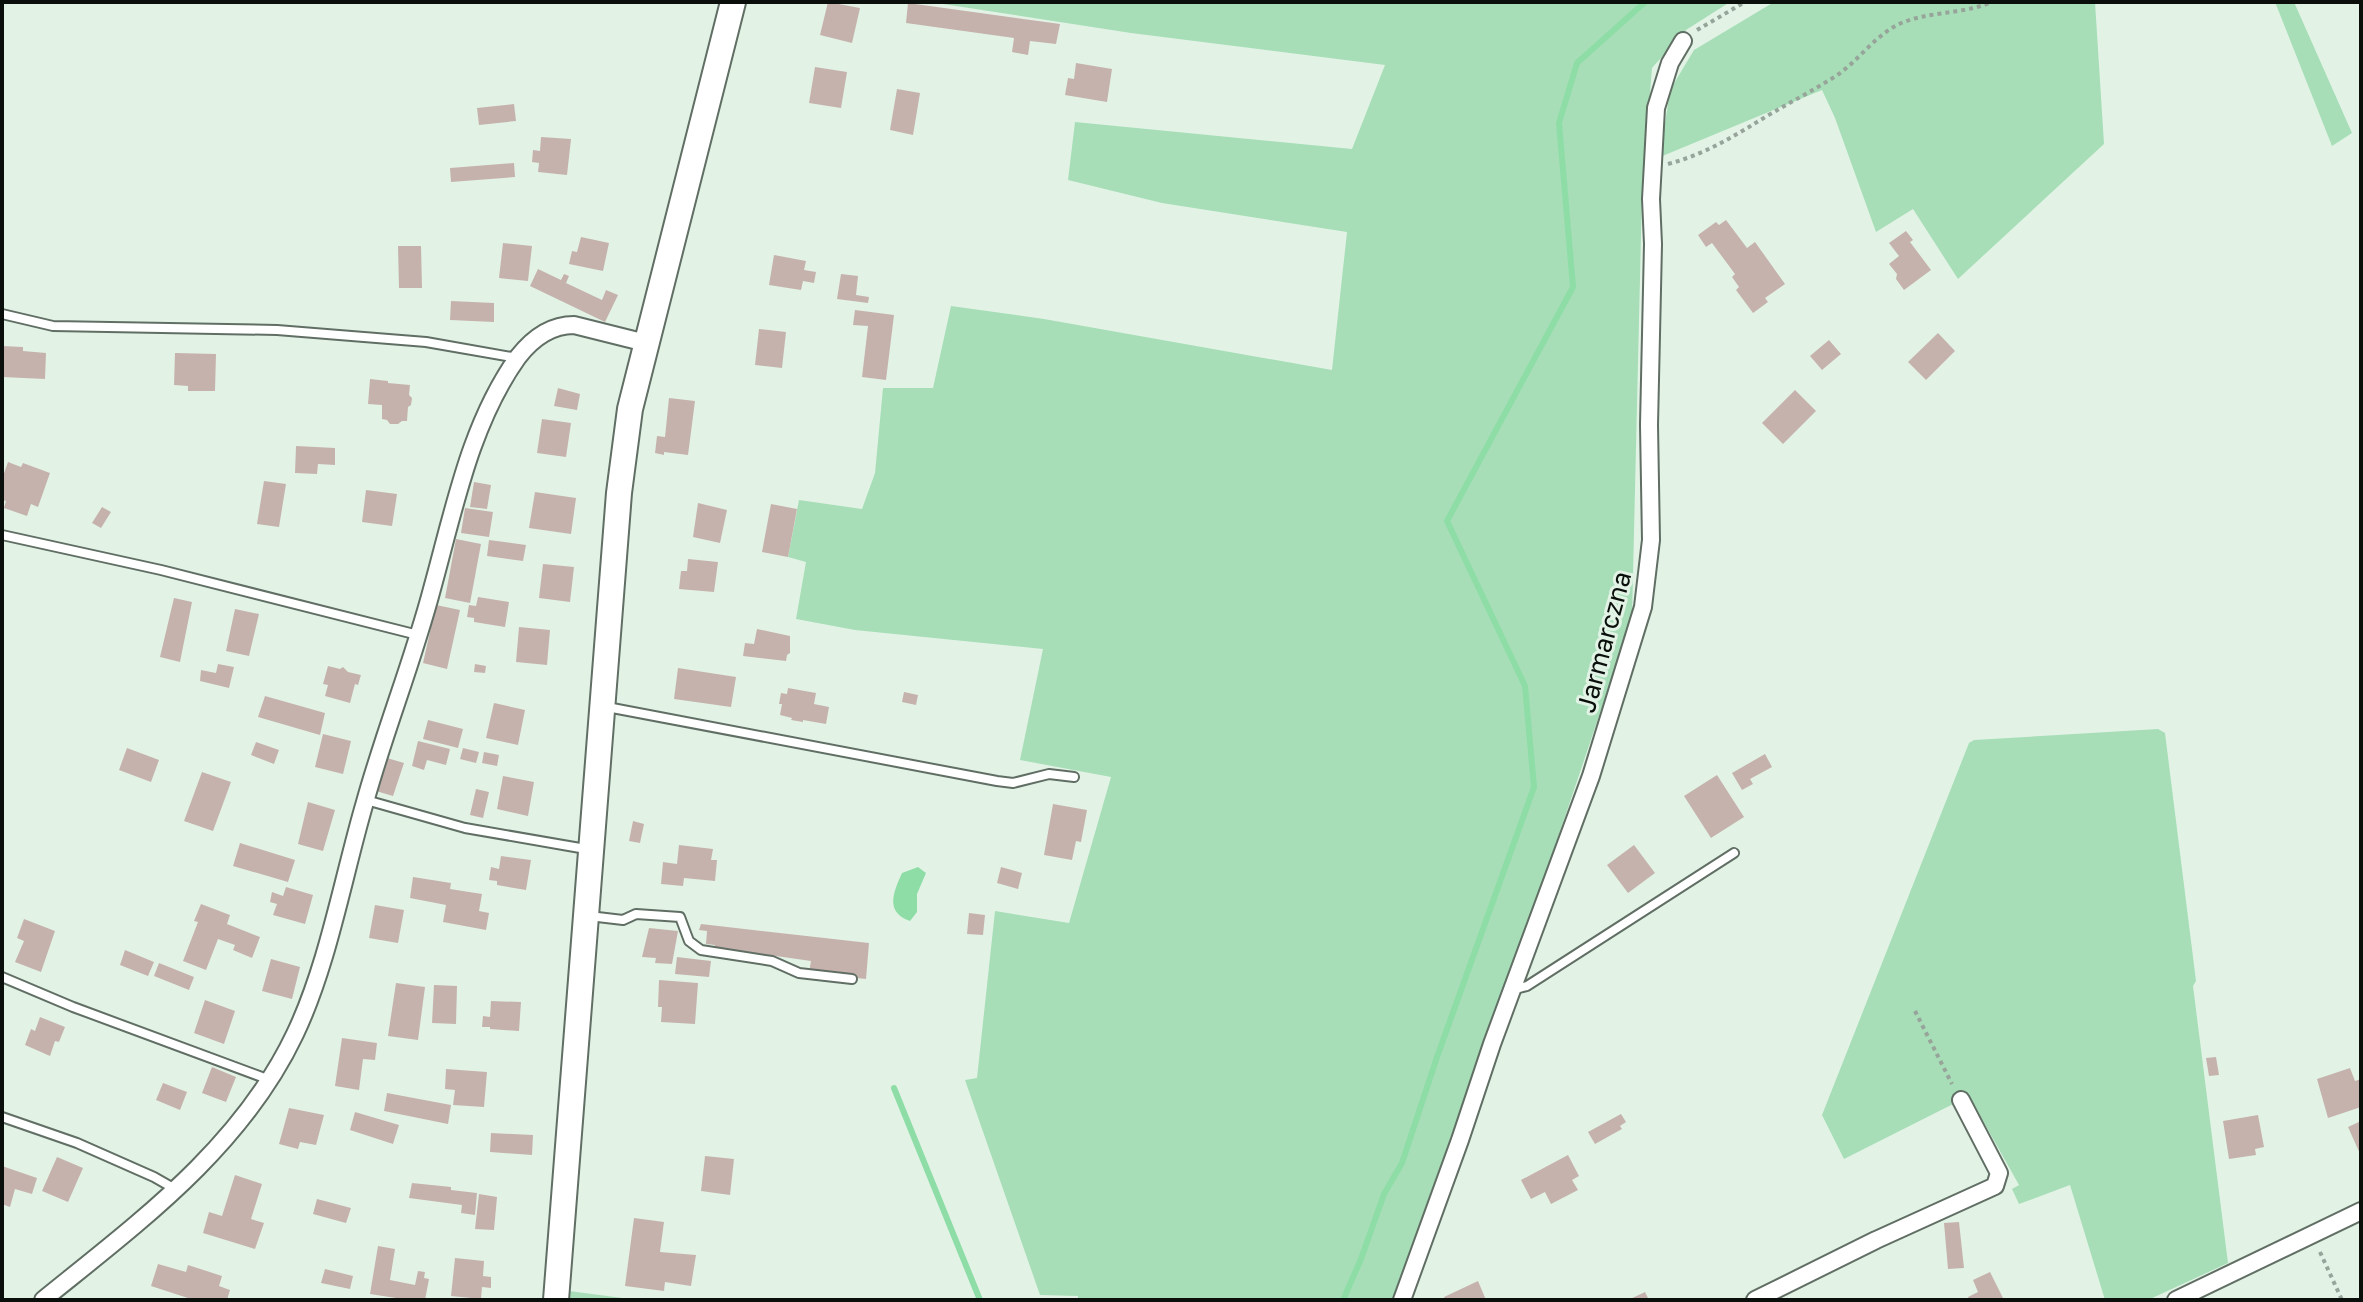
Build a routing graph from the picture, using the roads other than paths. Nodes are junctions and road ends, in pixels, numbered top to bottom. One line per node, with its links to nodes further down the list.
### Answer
1 (733, 2): 4 (street)
2 (1683, 41): 16 (street, Jarmarczna)
3 (2, 314): 5 (lane)
4 (646, 343): 5 (street); 8 (street)
5 (518, 358): 7 (street)
6 (2, 535): 7 (lane)
7 (418, 635): 10 (street)
8 (602, 706): 9 (lane); 11 (street)
9 (1074, 777)
10 (365, 800): 11 (lane); 17 (street)
11 (591, 850): 13 (street)
12 (1734, 853): 16 (lane)
13 (586, 916): 15 (lane); 23 (street)
14 (2, 977): 17 (lane)
15 (852, 979)
16 (1514, 985): 24 (street, Jarmarczna)
17 (270, 1080): 20 (street)
18 (1961, 1100): 25 (street)
19 (2, 1117): 20 (lane)
20 (175, 1190): 22 (street)
21 (2361, 1211): 26 (street)
22 (43, 1300)
23 (556, 1300)
24 (1402, 1300)
25 (1755, 1300)
26 (2176, 1300)

